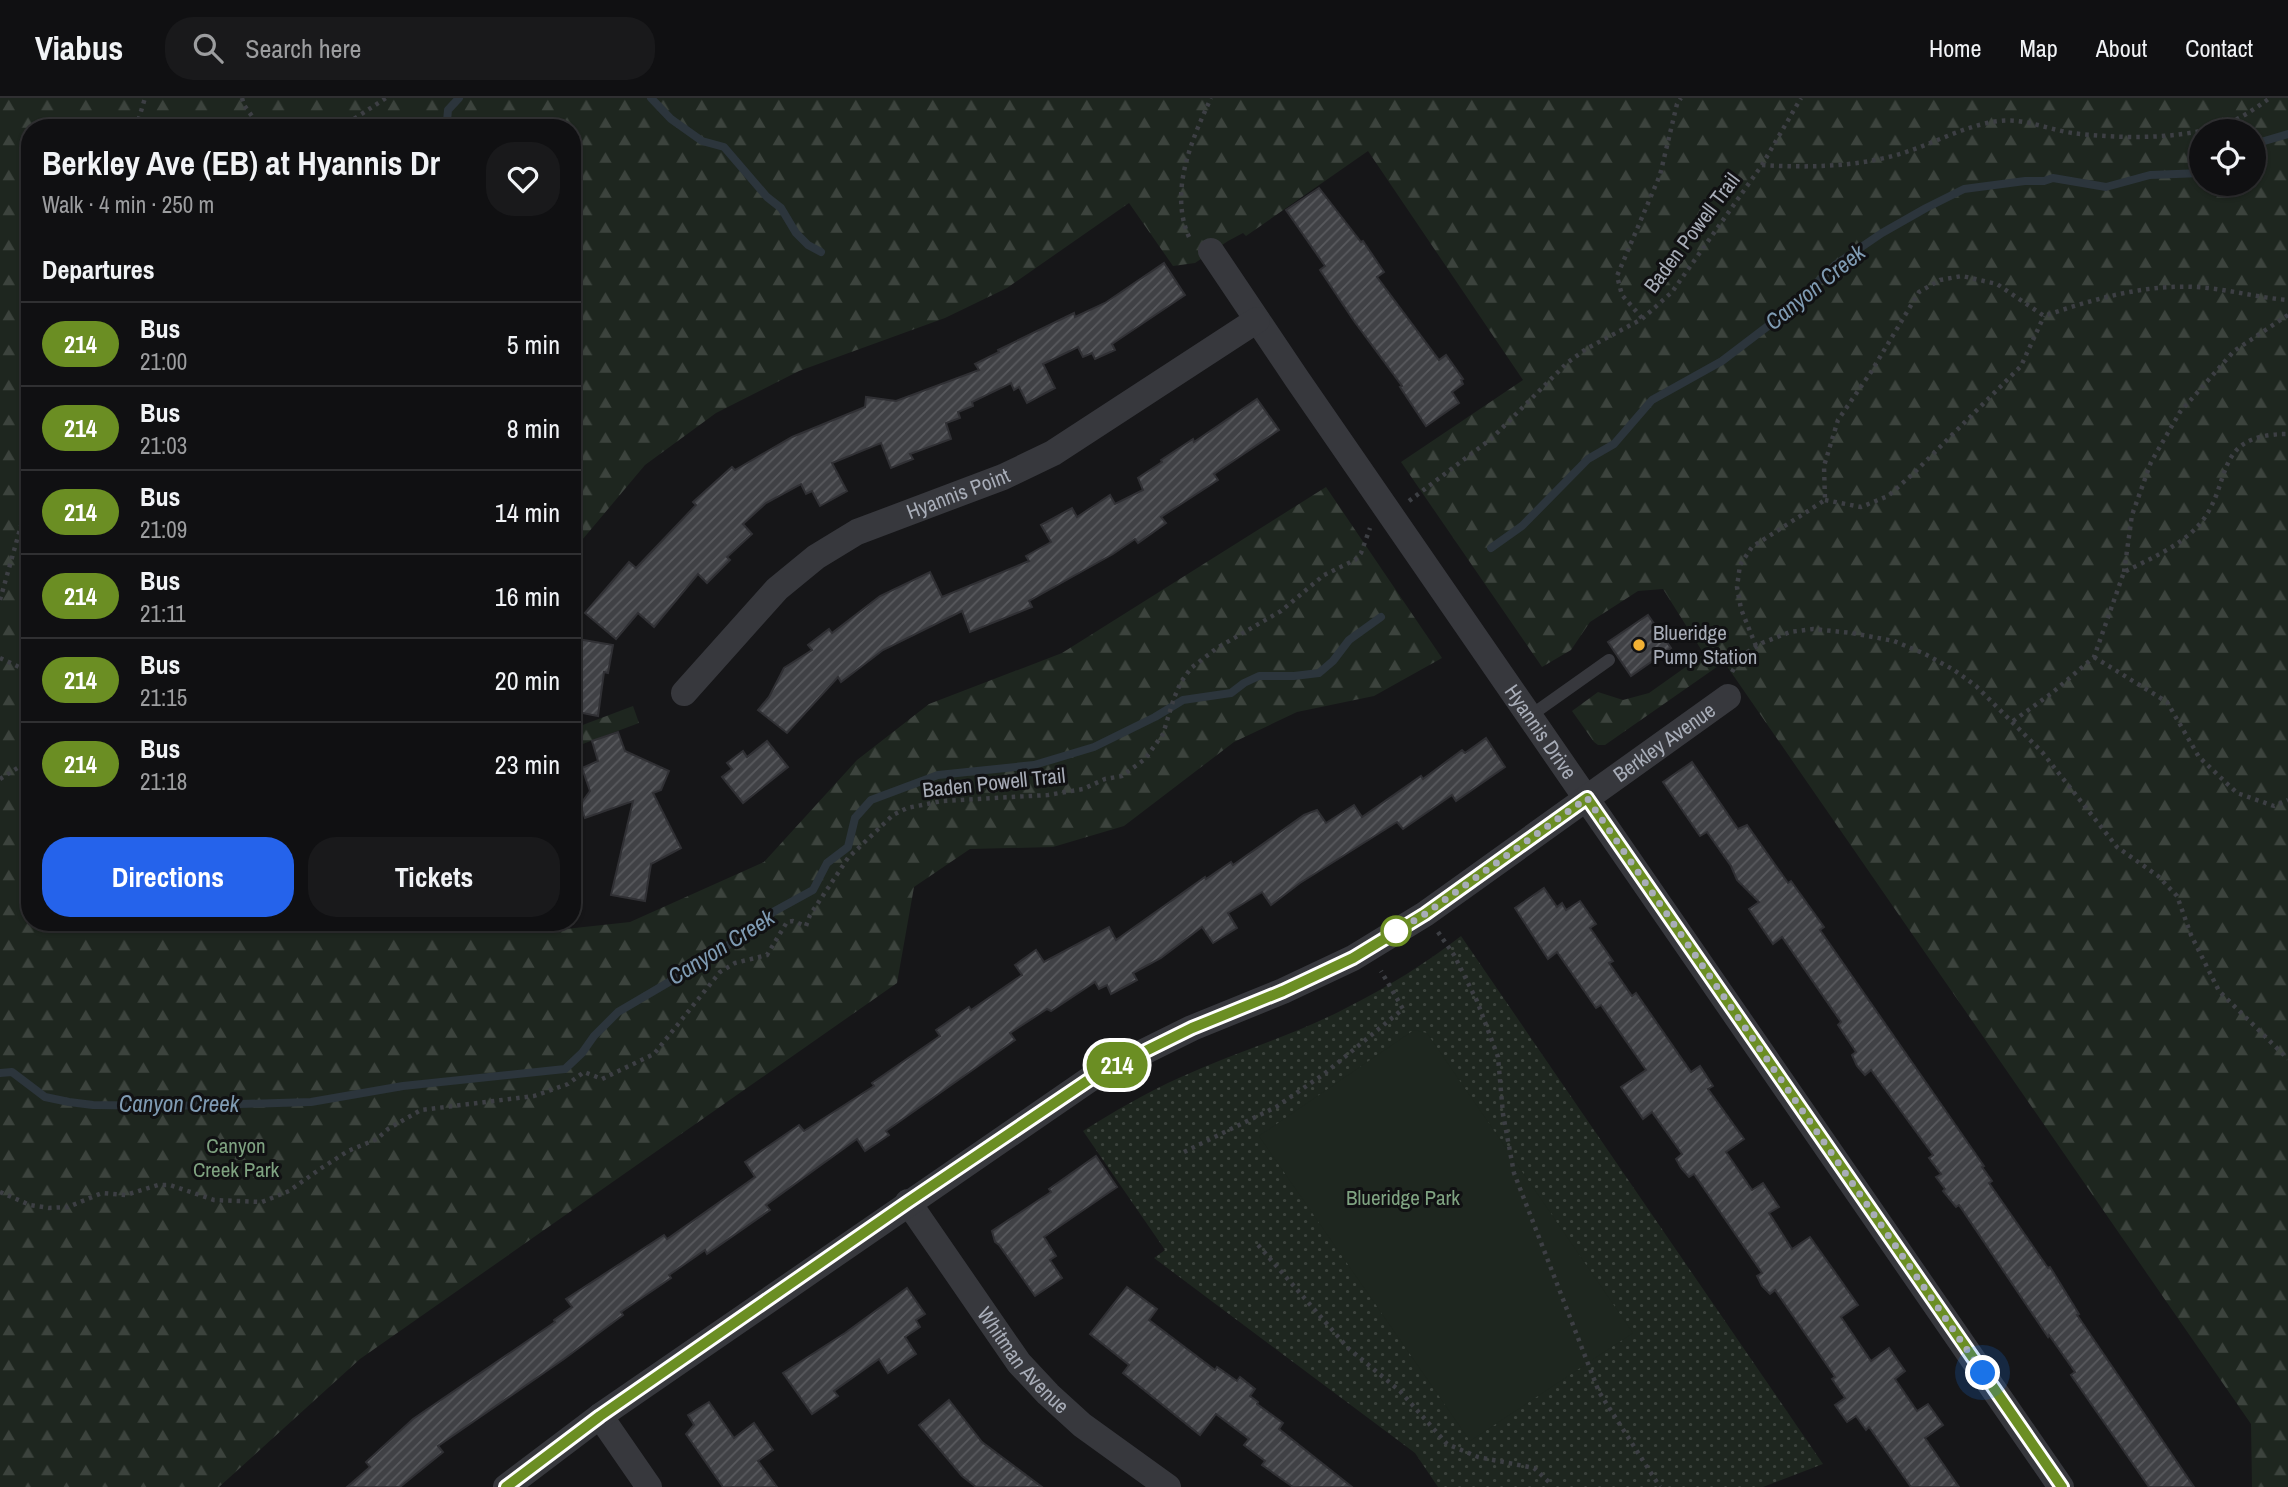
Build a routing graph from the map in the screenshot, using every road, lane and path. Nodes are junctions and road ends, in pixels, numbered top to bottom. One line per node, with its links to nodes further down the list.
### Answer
1 (145, 98): 8 (path)
2 (242, 98): 9 (path)
3 (386, 98): 10 (path)
4 (1211, 98): 12 (path)
5 (1681, 98): 16 (path)
6 (1800, 98): 11 (path, Baden Powell Trail)
7 (2270, 98): 11 (path)
8 (139, 119)
9 (254, 119)
10 (354, 119)
11 (1762, 165): 16 (path, Baden Powell Trail)
12 (1201, 246): 17 (street, Hyannis Drive)
13 (2288, 300): 15 (path)
14 (2288, 314): 23 (path)
15 (2044, 316): 20 (path); 20 (path)
16 (1642, 319): 19 (path, Baden Powell Trail)
17 (1257, 320): 30 (street, Hyannis Point); 32 (street, Hyannis Drive)
18 (2288, 434): 23 (path)
19 (1419, 494)
20 (1825, 500): 25 (path)
21 (21, 526): 24 (path)
22 (1368, 529): 42 (path, Baden Powell Trail)
23 (2124, 572): 26 (path)
24 (0, 600)
25 (1756, 646): 31 (path); 33 (path)
26 (2094, 657): 33 (path); 37 (path)
27 (0, 658): 29 (path)
28 (1609, 660): 32 (lane)
29 (21, 668)
30 (684, 693)
31 (1728, 696): 36 (street, Berkley Avenue)
32 (1530, 716): 36 (street, Hyannis Drive)
33 (2013, 721): 40 (path)
34 (21, 766): 35 (path)
35 (0, 779)
36 (1587, 798): 38 (street, Berkley Avenue); 51 (street, Hyannis Drive)
37 (2288, 800)
38 (1425, 914): 43 (street, Berkley Avenue); 50 (path)
39 (1381, 971): 41 (path)
40 (2288, 1059)
41 (1184, 1152)
42 (0, 1192)
43 (908, 1202): 45 (street, Berkley Avenue); 49 (street, Whitman Avenue)
44 (1258, 1245): 46 (path)
45 (600, 1416): 47 (street, Berkley Avenue); 48 (street)
46 (1551, 1484)
47 (506, 1487)
48 (649, 1487)
49 (1168, 1487)
50 (1660, 1487)
51 (2062, 1487)

